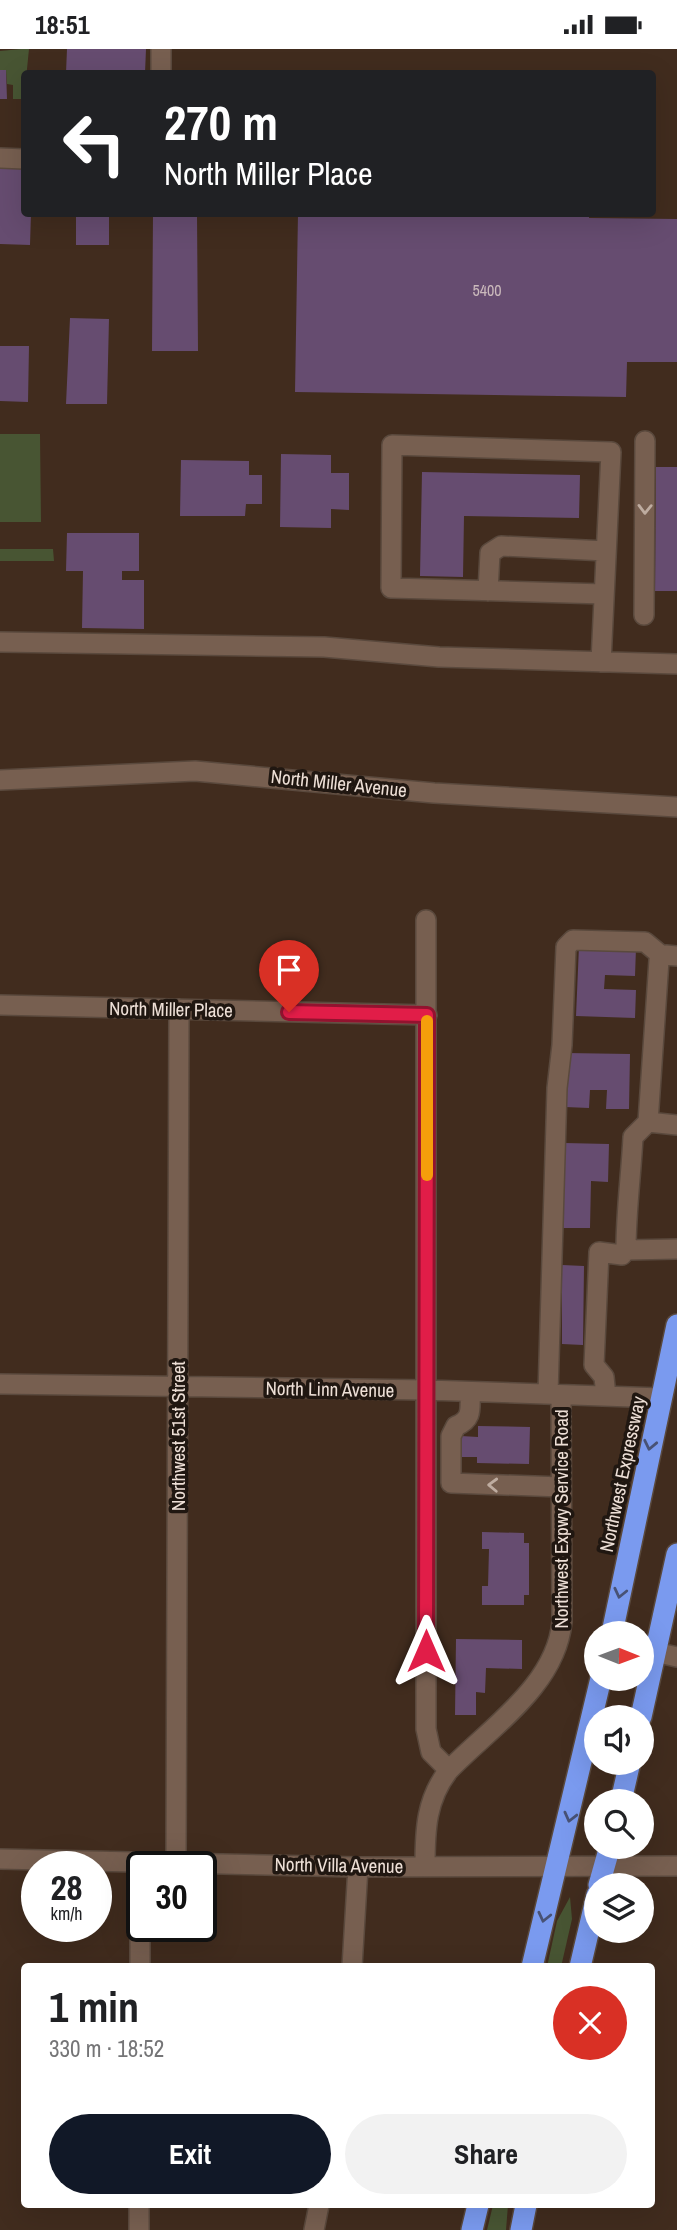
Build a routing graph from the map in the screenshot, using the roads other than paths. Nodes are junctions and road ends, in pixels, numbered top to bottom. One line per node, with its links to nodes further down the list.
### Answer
1 (161, 49): 2 (street)
2 (161, 70)
3 (0, 158): 4 (street)
4 (21, 159)
5 (645, 440): 9 (street, one-way to 9)
6 (606, 551): 7 (street); 7 (street); 8 (street)
7 (488, 591): 8 (street)
8 (604, 594): 11 (street)
9 (644, 615)
10 (0, 642): 11 (street)
11 (601, 662): 12 (street)
12 (677, 664)
13 (0, 780): 14 (street, North Miller Avenue)
14 (677, 807)
15 (426, 920): 19 (street)
16 (669, 956): 20 (street); 29 (street, Northwest Expwy Service Road)
17 (0, 1005): 18 (street, North Miller Place)
18 (179, 1009): 19 (street, North Miller Place); 26 (street, Northwest 51st Street)
19 (427, 1015): 27 (street)
20 (648, 1122): 21 (street); 23 (street)
21 (677, 1125)
22 (677, 1249): 23 (street)
23 (626, 1250): 30 (street)
24 (677, 1330): 31 (highway, Northwest Expressway)
25 (0, 1384): 26 (street, North Linn Avenue)
26 (178, 1388): 27 (street, North Linn Avenue); 40 (street, Northwest 51st Street)
27 (427, 1390): 28 (street, North Linn Avenue); 39 (street)
28 (470, 1392): 29 (street, North Linn Avenue); 32 (street, one-way to 28)
29 (554, 1394): 30 (street, North Linn Avenue); 32 (street, Northwest Expwy Service Road)
30 (606, 1396): 31 (street, North Linn Avenue)
31 (661, 1398): 34 (highway, Northwest Expressway, one-way to 34)
32 (561, 1487): 39 (street, Northwest Expwy Service Road)
33 (677, 1554): 35 (highway)
34 (614, 1621)
35 (655, 1652): 36 (street); 38 (highway)
36 (677, 1657)
37 (598, 1691): 48 (highway, one-way to 48)
38 (643, 1705)
39 (449, 1770): 45 (street, Northwest Expwy Service Road)
40 (176, 1851)
41 (0, 1859): 42 (street, North Villa Avenue)
42 (126, 1862)
43 (217, 1864): 47 (street, North Villa Avenue)
44 (605, 1865): 46 (street, North Villa Avenue); 48 (street, North Villa Avenue)
45 (425, 1866): 47 (street, North Villa Avenue); 48 (street, North Villa Avenue)
46 (677, 1866)
47 (358, 1867): 52 (street)
48 (557, 1867): 53 (highway, one-way to 53)
49 (140, 1942): 51 (street)
50 (586, 1943): 54 (highway)
51 (140, 1963)
52 (352, 1963)
53 (533, 1963)
54 (581, 1963)
55 (139, 2208): 59 (street)
56 (318, 2208): 60 (street)
57 (477, 2208): 61 (highway)
58 (526, 2208): 62 (highway)
59 (139, 2230)
60 (314, 2230)
61 (472, 2230)
62 (522, 2230)

